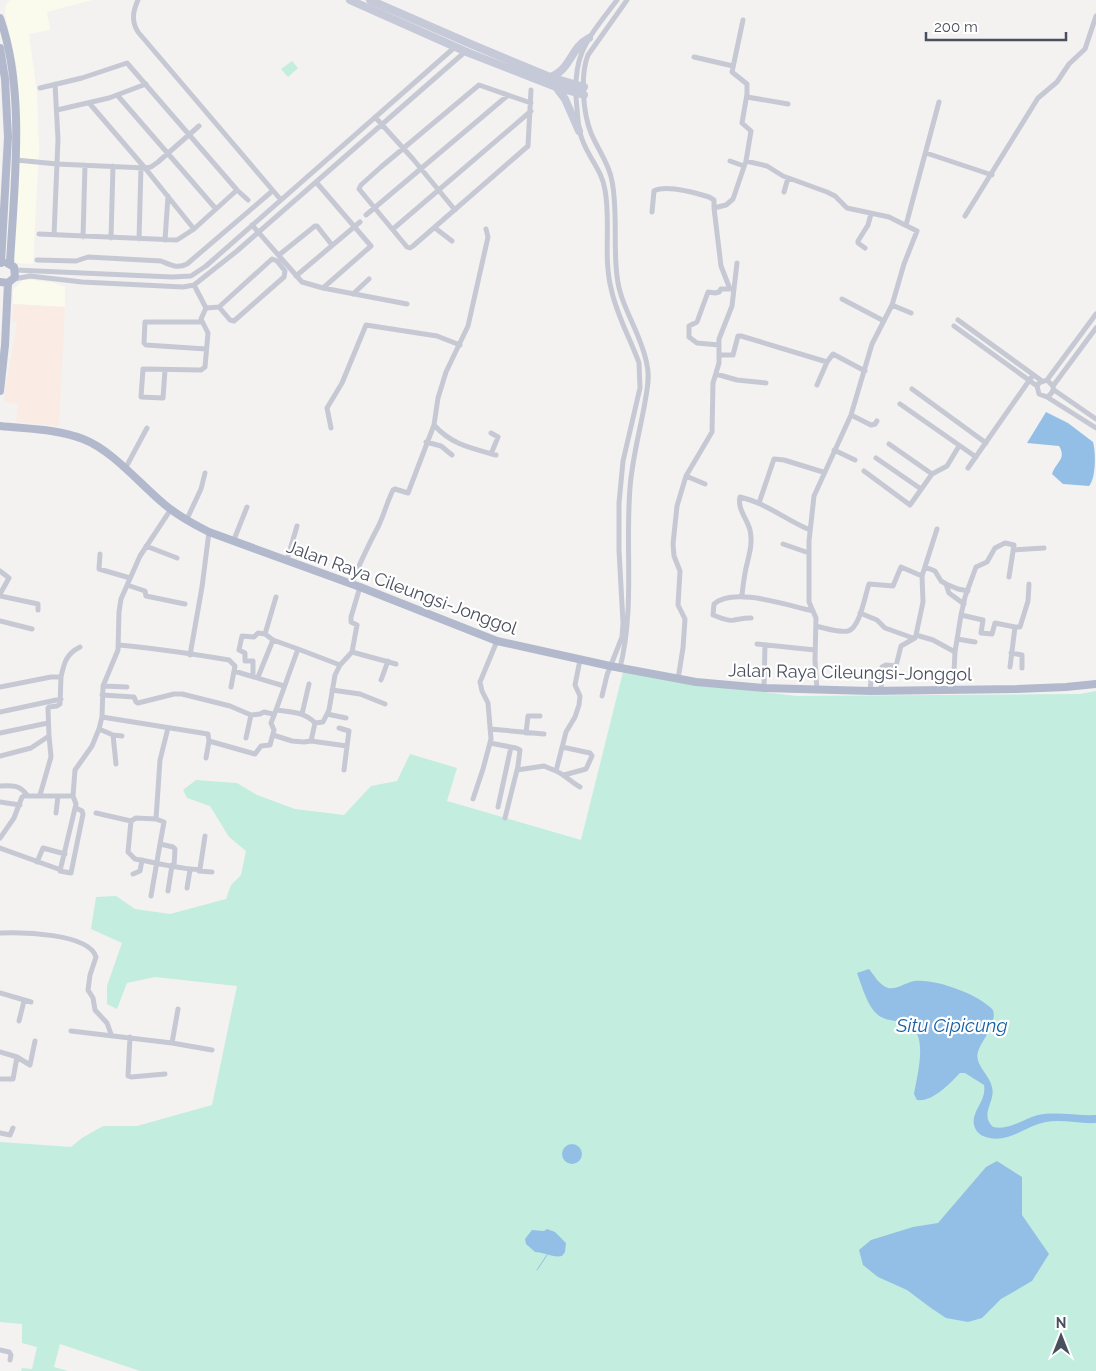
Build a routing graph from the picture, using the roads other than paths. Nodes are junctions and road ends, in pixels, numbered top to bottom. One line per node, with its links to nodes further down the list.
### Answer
1 (138, 0): 56 (street)
2 (350, 0): 10 (street)
3 (370, 0): 15 (street)
4 (617, 0): 9 (street)
5 (627, 0): 21 (street)
6 (1096, 16): 46 (street)
7 (0, 18): 38 (main road)
8 (743, 20): 14 (street)
9 (589, 38): 15 (street); 21 (street)
10 (455, 47): 12 (street); 31 (street)
11 (0, 48): 49 (main road)
12 (466, 52): 18 (street); 31 (street)
13 (694, 57): 14 (street)
14 (733, 66): 24 (street)
15 (550, 77): 21 (street)
16 (55, 84): 17 (street); 19 (street); 29 (street)
17 (146, 84): 22 (street); 34 (street)
18 (556, 87): 21 (street); 33 (street)
19 (40, 88)
20 (531, 90): 26 (street)
21 (580, 90): 33 (street); 170 (street)
22 (118, 96): 27 (street); 37 (street)
23 (507, 96): 26 (street); 35 (street); 45 (street)
24 (747, 97): 28 (street); 40 (street)
25 (939, 102): 36 (street)
26 (531, 103): 30 (street)
27 (90, 104): 29 (street); 44 (street)
28 (788, 104)
29 (57, 110): 41 (street)
30 (531, 111): 51 (street); 60 (street)
31 (379, 121): 35 (street); 48 (street); 56 (street)
32 (199, 126): 34 (street)
33 (579, 131): 169 (street)
34 (189, 135): 37 (street); 50 (street)
35 (404, 149): 45 (street); 58 (street)
36 (926, 153): 46 (street); 66 (street)
37 (168, 154): 44 (street); 57 (street)
38 (16, 160): 41 (street); 84 (main road)
39 (730, 161): 40 (street)
40 (745, 163): 47 (street); 59 (street)
41 (57, 164): 42 (street); 74 (street)
42 (85, 165): 43 (street); 75 (street)
43 (113, 166): 44 (street); 76 (street)
44 (143, 167): 54 (street); 77 (street)
45 (420, 168): 51 (street); 58 (street)
46 (992, 174): 64 (street)
47 (788, 178): 52 (street); 62 (street)
48 (316, 182): 67 (street); 70 (street)
49 (3, 187): 84 (main road)
50 (237, 190): 55 (street); 57 (street)
51 (439, 191): 60 (street); 71 (street)
52 (784, 192)
53 (270, 194): 86 (street)
54 (168, 196): 68 (street); 78 (street)
55 (248, 200)
56 (281, 200): 70 (street)
57 (216, 208): 68 (street)
58 (375, 208): 63 (street); 71 (street)
59 (714, 208): 61 (street); 94 (street)
60 (455, 210): 69 (street)
61 (652, 212)
62 (871, 214): 66 (street); 81 (street)
63 (366, 215)
64 (965, 216)
65 (360, 222): 67 (street)
66 (906, 225): 98 (street)
67 (354, 227): 80 (street); 93 (street)
68 (194, 228): 78 (street)
69 (435, 228): 71 (street); 79 (street)
70 (255, 229): 82 (street); 89 (street); 92 (street)
71 (393, 229)
72 (486, 229): 108 (street)
73 (39, 234): 74 (street)
74 (54, 235): 75 (street)
75 (83, 237): 76 (street)
76 (111, 238): 77 (street)
77 (139, 239): 78 (street)
78 (165, 240)
79 (452, 241)
80 (332, 245): 82 (street); 88 (street)
81 (865, 248)
82 (279, 255): 88 (street)
83 (37, 260): 86 (street)
84 (4, 263): 87 (main road)
85 (737, 263): 94 (street)
86 (172, 266): 89 (street)
87 (15, 270): 89 (street); 91 (main road)
88 (296, 276): 93 (street)
89 (172, 277)
90 (369, 279): 95 (street)
91 (7, 282): 92 (street); 124 (main road)
92 (194, 285): 100 (street)
93 (323, 288): 95 (street)
94 (732, 289): 109 (street); 109 (street)
95 (353, 294): 97 (street)
96 (842, 299): 104 (street)
97 (407, 304)
98 (892, 305): 101 (street); 104 (street)
99 (219, 307): 99 (street); 100 (street)
100 (206, 308): 105 (street)
101 (911, 313)
102 (1096, 314): 118 (street)
103 (958, 320): 116 (street)
104 (884, 321): 114 (street)
105 (202, 322): 110 (street); 110 (street)
106 (954, 326): 117 (street)
107 (1096, 328): 122 (street)
108 (460, 345): 130 (street); 133 (street)
109 (719, 345): 111 (street)
110 (206, 349): 113 (street)
111 (719, 355): 112 (street); 115 (street)
112 (828, 362): 114 (street); 120 (street)
113 (165, 370): 113 (street)
114 (865, 371): 127 (street)
115 (716, 374): 119 (street); 151 (street)
116 (1034, 375): 117 (street); 118 (street)
117 (1030, 381): 121 (street); 137 (street)
118 (1044, 381): 121 (street); 122 (street)
119 (766, 383)
120 (817, 385)
121 (1037, 386): 125 (street)
122 (1053, 388): 125 (street); 128 (street)
123 (912, 389): 137 (street)
124 (0, 391)
125 (1047, 396): 134 (street)
126 (900, 404): 139 (street)
127 (851, 414): 129 (street); 140 (street)
128 (1096, 419)
129 (877, 421)
130 (434, 425): 135 (street); 136 (street)
131 (0, 426): 146 (main road, Jalan Raya Cileungsi-Jonggol)
132 (147, 428): 146 (street)
133 (331, 428)
134 (1096, 428)
135 (491, 434)
136 (426, 442): 141 (street); 178 (street)
137 (986, 443): 142 (street)
138 (889, 444): 150 (street)
139 (959, 446): 142 (street); 150 (street)
140 (834, 450): 144 (street); 148 (street)
141 (452, 455)
142 (976, 457): 145 (street)
143 (876, 458): 153 (street)
144 (855, 460)
145 (968, 468)
146 (125, 469): 156 (main road, Jalan Raya Cileungsi-Jonggol)
147 (864, 471): 153 (street)
148 (823, 472): 154 (street); 160 (street)
149 (205, 473): 157 (street)
150 (932, 474): 153 (street)
151 (686, 476): 152 (street); 228 (street)
152 (705, 484)
153 (921, 489)
154 (760, 503): 160 (street); 185 (street)
155 (247, 507): 162 (street)
156 (171, 510): 157 (main road, Jalan Raya Cileungsi-Jonggol); 164 (street)
157 (186, 521): 161 (main road, Jalan Raya Cileungsi-Jonggol)
158 (297, 526): 172 (street)
159 (937, 529): 173 (street)
160 (810, 530): 167 (street)
161 (209, 532): 162 (main road, Jalan Raya Cileungsi-Jonggol); 213 (street)
162 (233, 542): 172 (main road, Jalan Raya Cileungsi-Jonggol)
163 (783, 544): 167 (street)
164 (146, 546): 171 (street); 177 (street)
165 (1044, 548): 166 (street)
166 (1014, 550): 176 (street); 183 (street)
167 (809, 553): 190 (street)
168 (100, 554): 177 (street)
169 (619, 555): 170 (street); 220 (street)
170 (628, 555): 222 (street)
171 (177, 558)
172 (286, 560): 178 (main road, Jalan Raya Cileungsi-Jonggol)
173 (925, 567): 175 (street); 179 (street)
174 (0, 571): 184 (street)
175 (922, 576): 191 (street); 199 (street)
176 (1009, 577)
177 (130, 578): 181 (street)
178 (352, 584): 182 (main road, Jalan Raya Cileungsi-Jonggol)
179 (946, 584): 183 (street); 188 (street)
180 (1029, 584): 196 (street)
181 (127, 585): 187 (street); 205 (street)
182 (360, 588): 202 (main road, Jalan Raya Cileungsi-Jonggol); 210 (street)
183 (968, 591): 188 (street)
184 (1, 596): 189 (street)
185 (742, 596): 190 (street); 193 (street)
186 (276, 597): 198 (street)
187 (185, 604)
188 (964, 604): 192 (street)
189 (38, 610)
190 (812, 611): 195 (street)
191 (860, 613): 195 (street); 199 (street)
192 (962, 615): 196 (street); 200 (street)
193 (751, 618)
194 (0, 621): 197 (street)
195 (816, 626): 209 (street)
196 (1015, 627): 212 (street)
197 (32, 629)
198 (265, 634): 201 (street); 216 (street)
199 (915, 637): 211 (street); 241 (street)
200 (957, 639): 203 (street); 211 (street)
201 (273, 640): 208 (street); 214 (street)
202 (497, 641): 215 (main road, Jalan Raya Cileungsi-Jonggol); 260 (street)
203 (975, 642)
204 (757, 644): 206 (street)
205 (119, 645): 213 (street); 232 (street)
206 (765, 645): 209 (street); 237 (street)
207 (80, 647): 227 (street)
208 (298, 649): 219 (street); 233 (street)
209 (815, 650): 239 (street)
210 (352, 652): 217 (street); 219 (street)
211 (955, 652): 242 (street)
212 (1012, 653): 221 (street); 223 (street)
213 (190, 655): 224 (street)
214 (265, 659): 216 (street); 226 (street)
215 (580, 660): 220 (main road, Jalan Raya Cileungsi-Jonggol); 274 (street)
216 (253, 661): 226 (street)
217 (388, 661): 218 (street); 229 (street)
218 (396, 664)
219 (340, 665): 238 (street)
220 (610, 666): 222 (main road, Jalan Raya Cileungsi-Jonggol); 244 (street)
221 (1010, 666)
222 (620, 668): 228 (main road, Jalan Raya Cileungsi-Jonggol)
223 (1022, 668)
224 (234, 671): 226 (street); 236 (street)
225 (872, 671): 240 (street)
226 (256, 676): 233 (street)
227 (61, 677): 234 (street); 245 (street)
228 (678, 679): 237 (main road, Jalan Raya Cileungsi-Jonggol)
229 (381, 680)
230 (309, 684): 249 (street)
231 (1096, 684): 242 (main road, Jalan Raya Cileungsi-Jonggol)
232 (103, 686): 235 (street); 243 (street)
233 (284, 686): 248 (street)
234 (0, 687)
235 (127, 687)
236 (231, 688)
237 (764, 688): 239 (main road, Jalan Raya Cileungsi-Jonggol)
238 (332, 690): 246 (street); 250 (street)
239 (817, 690): 240 (main road, Jalan Raya Cileungsi-Jonggol)
240 (870, 691): 241 (main road, Jalan Raya Cileungsi-Jonggol)
241 (881, 691): 242 (main road, Jalan Raya Cileungsi-Jonggol)
242 (953, 691)
243 (102, 696): 251 (street); 253 (street)
244 (602, 696)
245 (61, 699): 247 (street); 255 (street)
246 (385, 704)
247 (0, 712)
248 (275, 712): 249 (street); 251 (street); 265 (street)
249 (302, 714): 256 (street)
250 (328, 714): 254 (street); 256 (street)
251 (251, 715): 268 (street)
252 (540, 716): 261 (street)
253 (102, 717): 257 (street); 259 (street)
254 (346, 718)
255 (48, 723): 262 (street); 266 (street)
256 (315, 723): 270 (street)
257 (168, 728): 269 (street); 296 (street)
258 (339, 728): 272 (street)
259 (100, 729): 264 (street); 287 (street)
260 (490, 729): 261 (street); 271 (street)
261 (526, 733): 263 (street)
262 (0, 734)
263 (544, 734)
264 (113, 735): 267 (street); 277 (street)
265 (273, 735): 269 (street); 270 (street)
266 (49, 736): 275 (street); 285 (street)
267 (122, 736)
268 (246, 738)
269 (209, 741): 276 (street)
270 (311, 741): 272 (street)
271 (490, 743): 273 (street); 288 (street)
272 (347, 746): 278 (street)
273 (511, 747): 279 (street); 291 (street)
274 (562, 747): 280 (street); 281 (street)
275 (0, 756)
276 (206, 758)
277 (116, 764)
278 (344, 770)
279 (517, 770): 280 (street); 295 (street)
280 (556, 771): 281 (street)
281 (564, 775): 283 (street)
282 (0, 786): 284 (street)
283 (580, 787)
284 (27, 795): 285 (street); 290 (street)
285 (40, 796): 286 (street)
286 (58, 796): 287 (street); 293 (street)
287 (73, 796): 292 (street)
288 (473, 799)
289 (0, 802): 290 (street)
290 (20, 805): 299 (street)
291 (498, 807)
292 (76, 808): 302 (street); 307 (street)
293 (56, 813)
294 (96, 813): 297 (street)
295 (505, 818)
296 (156, 819): 297 (street); 300 (street)
297 (131, 821): 303 (street)
298 (205, 836): 309 (street)
299 (0, 838)
300 (160, 844): 305 (street); 306 (street)
301 (0, 848): 304 (street)
302 (64, 854): 304 (street); 307 (street)
303 (142, 860): 305 (street); 311 (street)
304 (37, 862): 307 (street)
305 (157, 863): 306 (street); 314 (street)
306 (173, 865): 308 (street); 313 (street)
307 (61, 870)
308 (190, 870): 309 (street); 312 (street)
309 (199, 871): 310 (street)
310 (212, 872)
311 (133, 874)
312 (187, 888)
313 (168, 892)
314 (151, 896)
315 (0, 933): 322 (street)
316 (0, 993): 317 (street)
317 (24, 1001): 318 (street); 320 (street)
318 (31, 1002)
319 (178, 1009): 325 (street)
320 (19, 1021)
321 (71, 1031): 322 (street)
322 (111, 1034): 323 (street)
323 (130, 1037): 325 (street); 329 (street)
324 (35, 1042): 328 (street)
325 (172, 1043): 326 (street)
326 (212, 1050)
327 (0, 1052): 328 (street)
328 (17, 1057): 330 (street)
329 (165, 1074)
330 (0, 1078)
331 (13, 1128): 332 (street)
332 (0, 1133)
333 (0, 1350): 334 (street)
334 (10, 1360)

